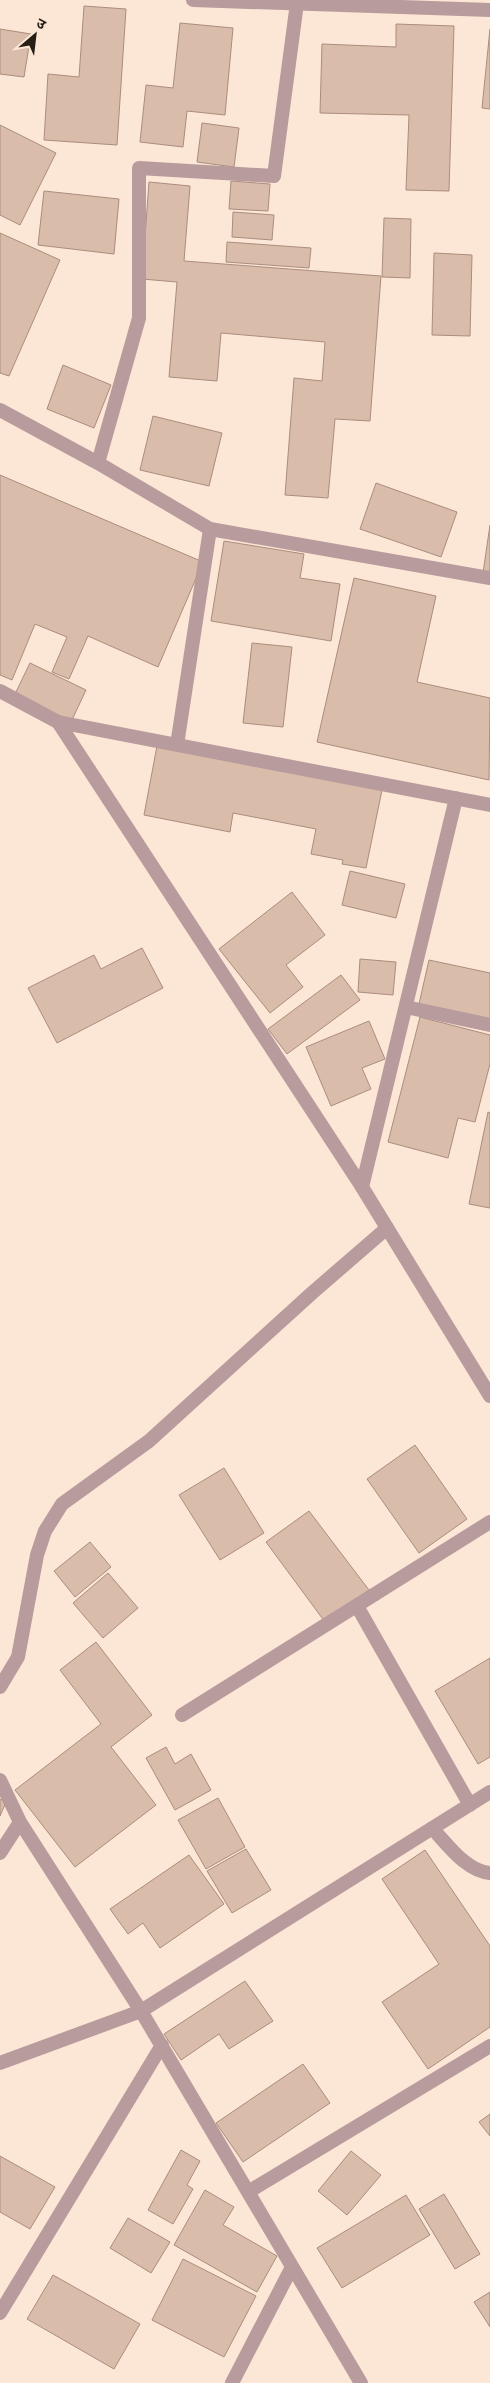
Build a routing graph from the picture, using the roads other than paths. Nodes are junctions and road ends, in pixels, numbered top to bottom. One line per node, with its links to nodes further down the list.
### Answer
1 (194, 0): 2 (street)
2 (298, 3): 3 (street); 5 (street)
3 (490, 10)
4 (0, 410): 5 (street)
5 (98, 462): 6 (street)
6 (210, 529): 7 (street); 10 (street)
7 (490, 578)
8 (0, 691): 9 (street)
9 (58, 722): 10 (street); 15 (street)
10 (177, 745): 11 (street)
11 (456, 798): 12 (street); 13 (street)
12 (490, 805)
13 (406, 1007): 14 (street); 15 (street)
14 (490, 1025)
15 (362, 1187): 16 (street)
16 (387, 1228): 17 (street); 20 (street)
17 (490, 1396)
18 (490, 1522): 19 (street)
19 (357, 1606): 21 (street); 24 (street)
20 (0, 1687)
21 (182, 1715)
22 (0, 1780): 25 (street)
23 (490, 1792): 24 (street)
24 (470, 1805): 26 (street)
25 (20, 1822): 27 (street); 29 (street)
26 (432, 1828): 28 (street); 29 (street)
27 (0, 1853)
28 (490, 1873)
29 (141, 2011): 30 (street); 32 (street)
30 (162, 2045): 33 (street); 35 (street)
31 (490, 2046): 33 (street)
32 (0, 2063)
33 (248, 2192): 34 (street)
34 (292, 2267): 36 (street); 37 (street)
35 (0, 2313)
36 (232, 2383)
37 (361, 2383)

